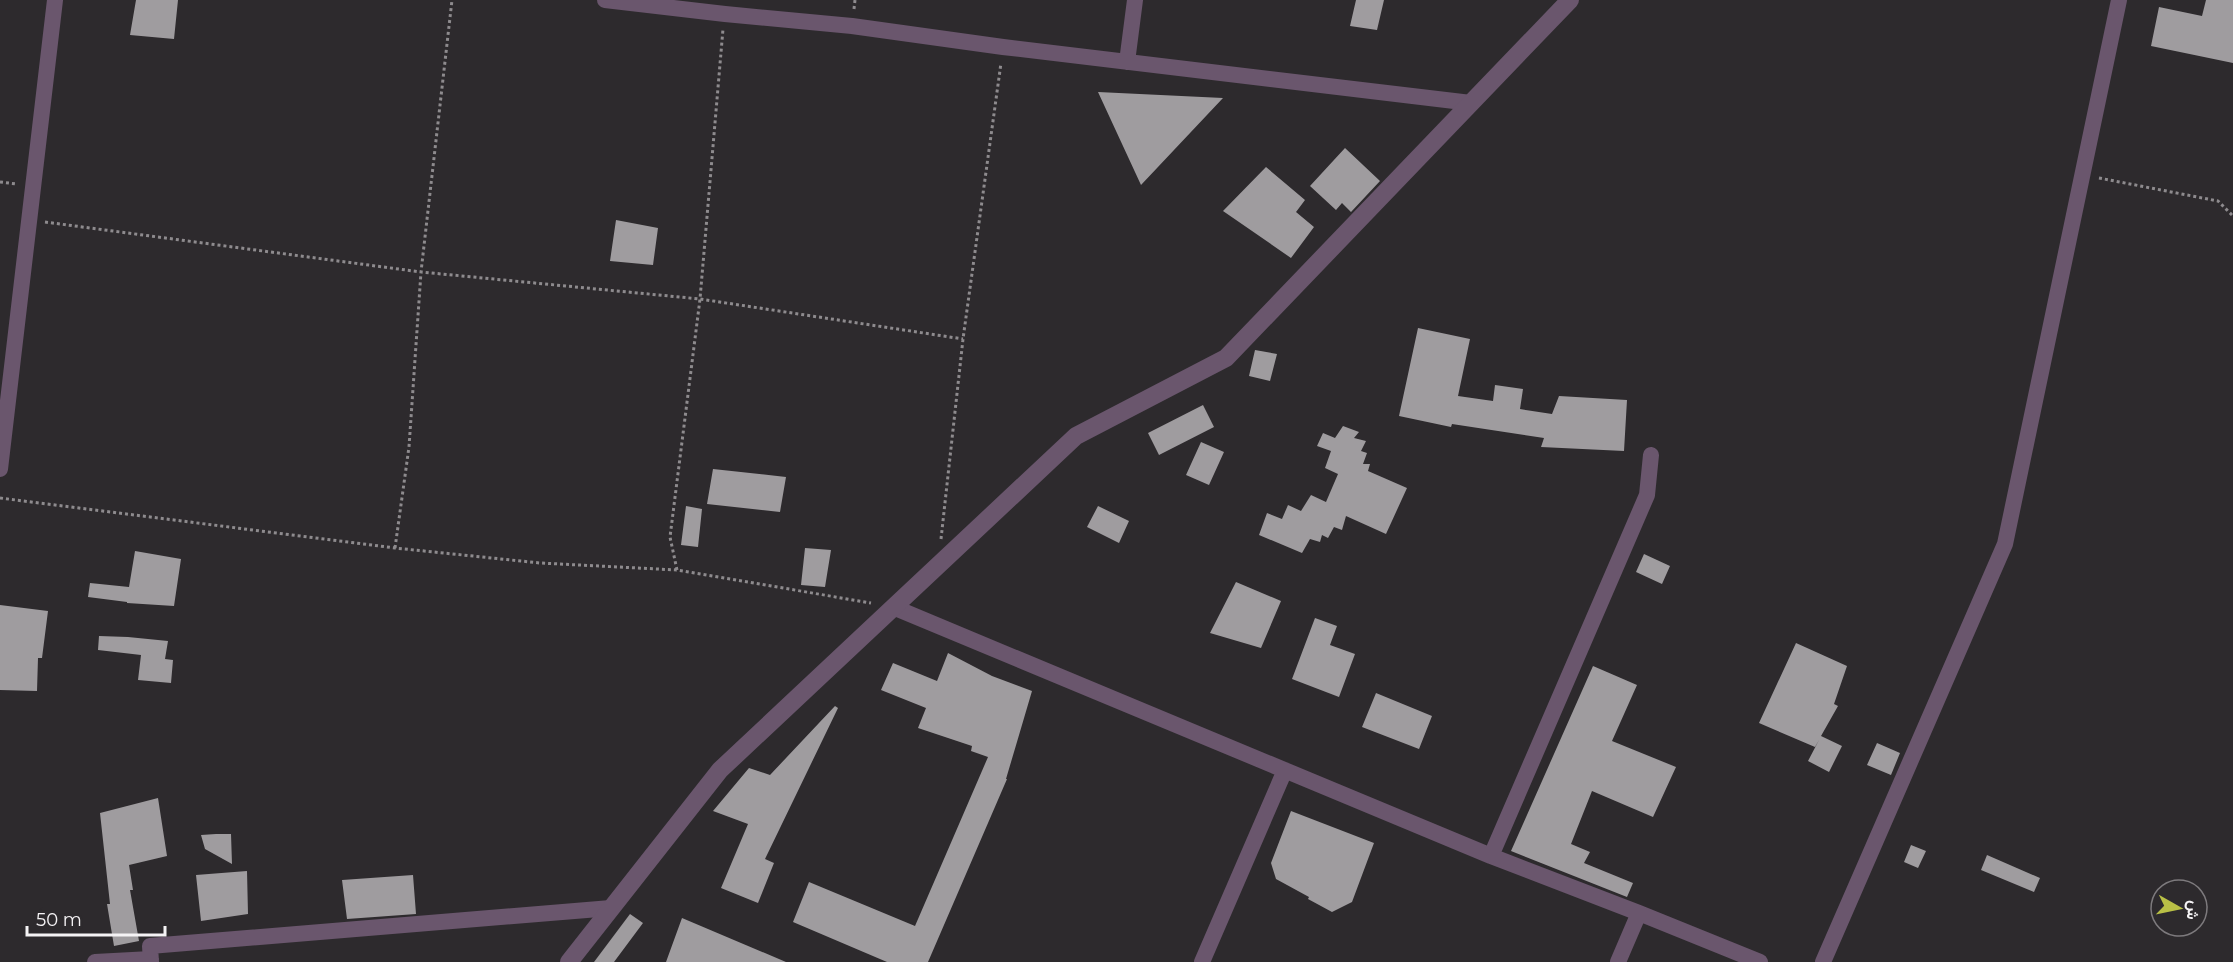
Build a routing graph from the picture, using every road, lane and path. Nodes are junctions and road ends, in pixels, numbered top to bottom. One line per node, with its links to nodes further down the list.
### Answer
1 (55, 0): 13 (street)
2 (452, 0): 14 (path)
3 (605, 0): 7 (street)
4 (1135, 0): 9 (street)
5 (1569, 0): 10 (street)
6 (2119, 0): 11 (street)
7 (724, 14): 8 (street); 15 (path)
8 (1003, 47): 9 (street); 16 (path)
9 (1127, 62): 10 (street)
10 (1471, 103): 21 (street)
11 (2082, 175): 12 (path); 34 (street)
12 (2233, 216)
13 (30, 220): 14 (path); 18 (street)
14 (421, 272): 15 (path); 20 (path)
15 (700, 299): 16 (path); 22 (path)
16 (963, 339): 21 (path)
17 (1652, 455): 25 (street)
18 (0, 469)
19 (0, 498): 20 (path)
20 (395, 548): 22 (path)
21 (938, 564): 23 (street)
22 (677, 570): 23 (path)
23 (893, 607): 24 (street); 26 (street)
24 (1285, 770): 25 (street); 31 (street)
25 (1491, 856): 27 (street)
26 (611, 908): 28 (street); 30 (street)
27 (1639, 913): 32 (street); 33 (street)
28 (151, 960): 29 (street)
29 (95, 962)
30 (569, 962)
31 (1202, 962)
32 (1618, 962)
33 (1760, 962)
34 (1823, 962)

